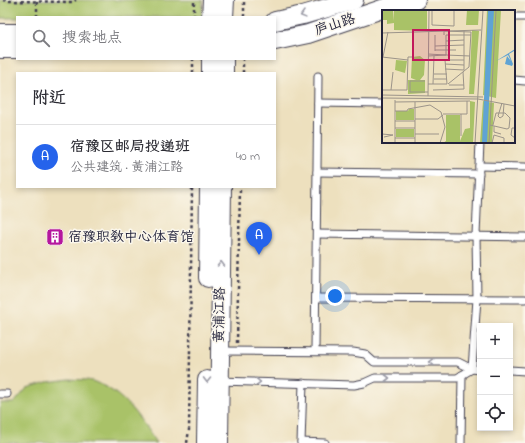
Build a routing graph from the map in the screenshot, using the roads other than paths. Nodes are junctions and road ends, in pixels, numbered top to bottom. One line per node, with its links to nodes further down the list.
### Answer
1 (212, 0): 5 (street)
2 (224, 0): 6 (street)
3 (354, 0): 7 (street, 庐山路, one-way to 7)
4 (416, 0): 10 (street, 庐山路)
5 (211, 16)
6 (224, 16)
7 (276, 22)
8 (0, 33): 9 (street)
9 (16, 33)
10 (276, 41)
11 (0, 49): 12 (street)
12 (16, 50)
13 (211, 60): 15 (street)
14 (224, 60): 16 (street)
15 (211, 72)
16 (224, 72)
17 (318, 76): 20 (lane)
18 (515, 80): 19 (lane)
19 (525, 81)
20 (318, 103): 21 (lane); 25 (lane)
21 (382, 104)
22 (480, 143): 23 (lane)
23 (479, 166): 24 (lane); 26 (lane)
24 (525, 167)
25 (317, 172): 26 (lane); 29 (lane)
26 (479, 174): 30 (lane)
27 (209, 188): 44 (street, 黄浦江路, one-way to 44)
28 (222, 188): 35 (street, 黄浦江路, one-way to 28)
29 (316, 234): 30 (lane); 32 (lane)
30 (476, 236): 31 (lane); 33 (lane)
31 (525, 237)
32 (316, 298): 33 (lane); 36 (lane)
33 (477, 299): 34 (lane); 37 (lane)
34 (525, 299)
35 (228, 351): 36 (lane); 42 (street, 黄浦江路)
36 (316, 352): 37 (lane, one-way to 36)
37 (472, 369): 38 (lane); 41 (lane)
38 (477, 370)
39 (513, 370): 40 (lane)
40 (525, 371)
41 (462, 375): 43 (lane, one-way to 41); 48 (lane)
42 (219, 381): 43 (lane, one-way to 43); 45 (street, 黄浦江路)
43 (303, 383): 46 (lane)
44 (206, 443)
45 (219, 443)
46 (301, 443): 47 (lane)
47 (325, 443)
48 (460, 443)

